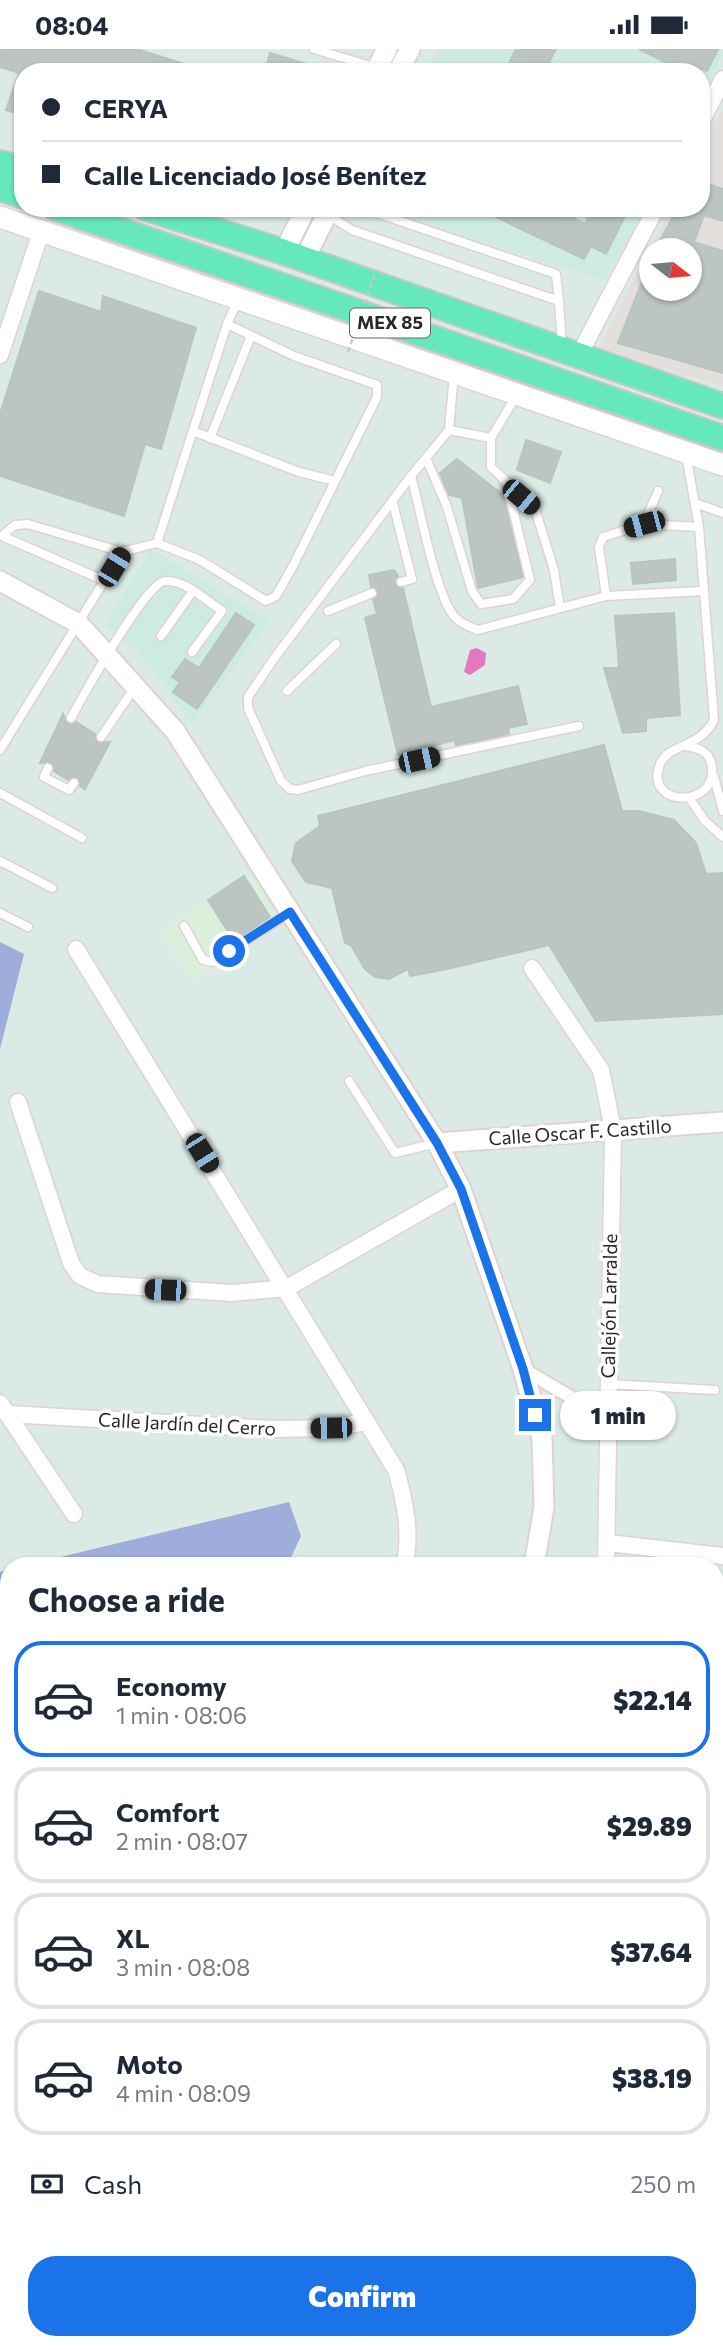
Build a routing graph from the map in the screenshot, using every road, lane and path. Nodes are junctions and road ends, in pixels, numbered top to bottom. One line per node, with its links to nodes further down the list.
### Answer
1 (314, 49): 2 (lane)
2 (336, 53): 3 (lane)
3 (360, 63)
4 (723, 79): 5 (street)
5 (710, 104)
6 (0, 217): 14 (main road, MEX 85)
7 (82, 217): 31 (highway, MEX 85)
8 (189, 217): 15 (highway, MEX 85)
9 (304, 217): 15 (street)
10 (324, 217): 15 (street)
11 (336, 217): 18 (lane)
12 (388, 217): 18 (lane)
13 (651, 217): 22 (street)
14 (41, 232): 17 (main road, MEX 85); 23 (street)
15 (294, 256): 22 (highway, MEX 85)
16 (375, 274): 21 (path, bridge)
17 (239, 299): 19 (lane); 24 (main road, MEX 85)
18 (559, 300): 22 (lane)
19 (227, 324): 20 (lane); 28 (lane)
20 (251, 336): 29 (lane); 36 (lane)
21 (348, 352)
22 (571, 352): 26 (highway, MEX 85)
23 (0, 355)
24 (454, 373): 25 (main road, MEX 85); 27 (lane)
25 (517, 393): 30 (lane); 32 (main road, MEX 85)
26 (723, 406)
27 (449, 430): 30 (lane); 33 (lane)
28 (193, 431): 29 (lane); 45 (lane)
29 (210, 438): 36 (lane)
30 (491, 438): 37 (lane)
31 (723, 438)
32 (686, 452): 34 (main road, MEX 85); 40 (lane)
33 (427, 460): 35 (lane); 37 (lane)
34 (723, 465)
35 (411, 476): 39 (lane); 54 (lane)
36 (335, 481): 45 (lane)
37 (507, 485): 54 (lane)
38 (658, 491): 42 (lane)
39 (393, 503): 49 (lane); 66 (lane)
40 (695, 503): 41 (lane); 43 (lane)
41 (723, 513)
42 (644, 524): 43 (lane); 53 (lane)
43 (699, 527): 51 (lane)
44 (1, 535): 46 (lane); 48 (lane)
45 (157, 543): 46 (lane)
46 (122, 552): 48 (lane)
47 (0, 581): 56 (street)
48 (105, 581): 56 (lane)
49 (401, 582)
50 (193, 591): 57 (lane); 59 (lane); 60 (lane)
51 (702, 591): 53 (lane); 64 (lane)
52 (372, 593): 55 (lane)
53 (606, 596): 54 (lane)
54 (560, 608)
55 (328, 611)
56 (79, 624): 60 (street); 69 (lane)
57 (161, 636)
58 (336, 644): 62 (lane)
59 (192, 652)
60 (108, 656): 61 (street); 63 (lane)
61 (135, 687): 67 (lane); 80 (street)
62 (287, 691)
63 (71, 719)
64 (714, 720): 65 (lane); 68 (lane)
65 (723, 724)
66 (579, 726)
67 (101, 737)
68 (686, 746): 71 (lane); 74 (lane)
69 (0, 750)
70 (48, 768): 72 (lane)
71 (713, 776): 74 (lane); 75 (lane)
72 (74, 783)
73 (0, 793): 77 (lane)
74 (690, 799): 76 (lane)
75 (723, 811)
76 (723, 837)
77 (82, 838)
78 (0, 861): 79 (lane)
79 (52, 888)
80 (290, 912): 82 (lane); 90 (street)
81 (0, 913): 83 (lane)
82 (184, 926)
83 (28, 927)
84 (76, 949): 92 (street)
85 (532, 968): 89 (street, Callejón Larralde)
86 (349, 1081): 90 (lane)
87 (18, 1102): 92 (street)
88 (723, 1122): 89 (street, Calle Oscar F. Castillo)
89 (613, 1130): 90 (street, Calle Oscar F. Castillo); 94 (street, Callejón Larralde)
90 (437, 1143): 91 (street)
91 (461, 1189): 92 (street); 93 (street)
92 (287, 1288): 98 (street)
93 (523, 1369): 97 (street); 103 (street)
94 (607, 1384): 95 (lane); 97 (street, Callejón Larralde)
95 (715, 1390)
96 (4, 1408): 98 (street, Calle Jardín del Cerro); 99 (street)
97 (606, 1418): 100 (street, Callejón Larralde)
98 (366, 1422): 102 (street)
99 (74, 1514)
100 (609, 1543): 101 (street); 104 (street, Callejón Larralde)
101 (723, 1556)
102 (405, 1557)
103 (536, 1557)
104 (607, 1557)

